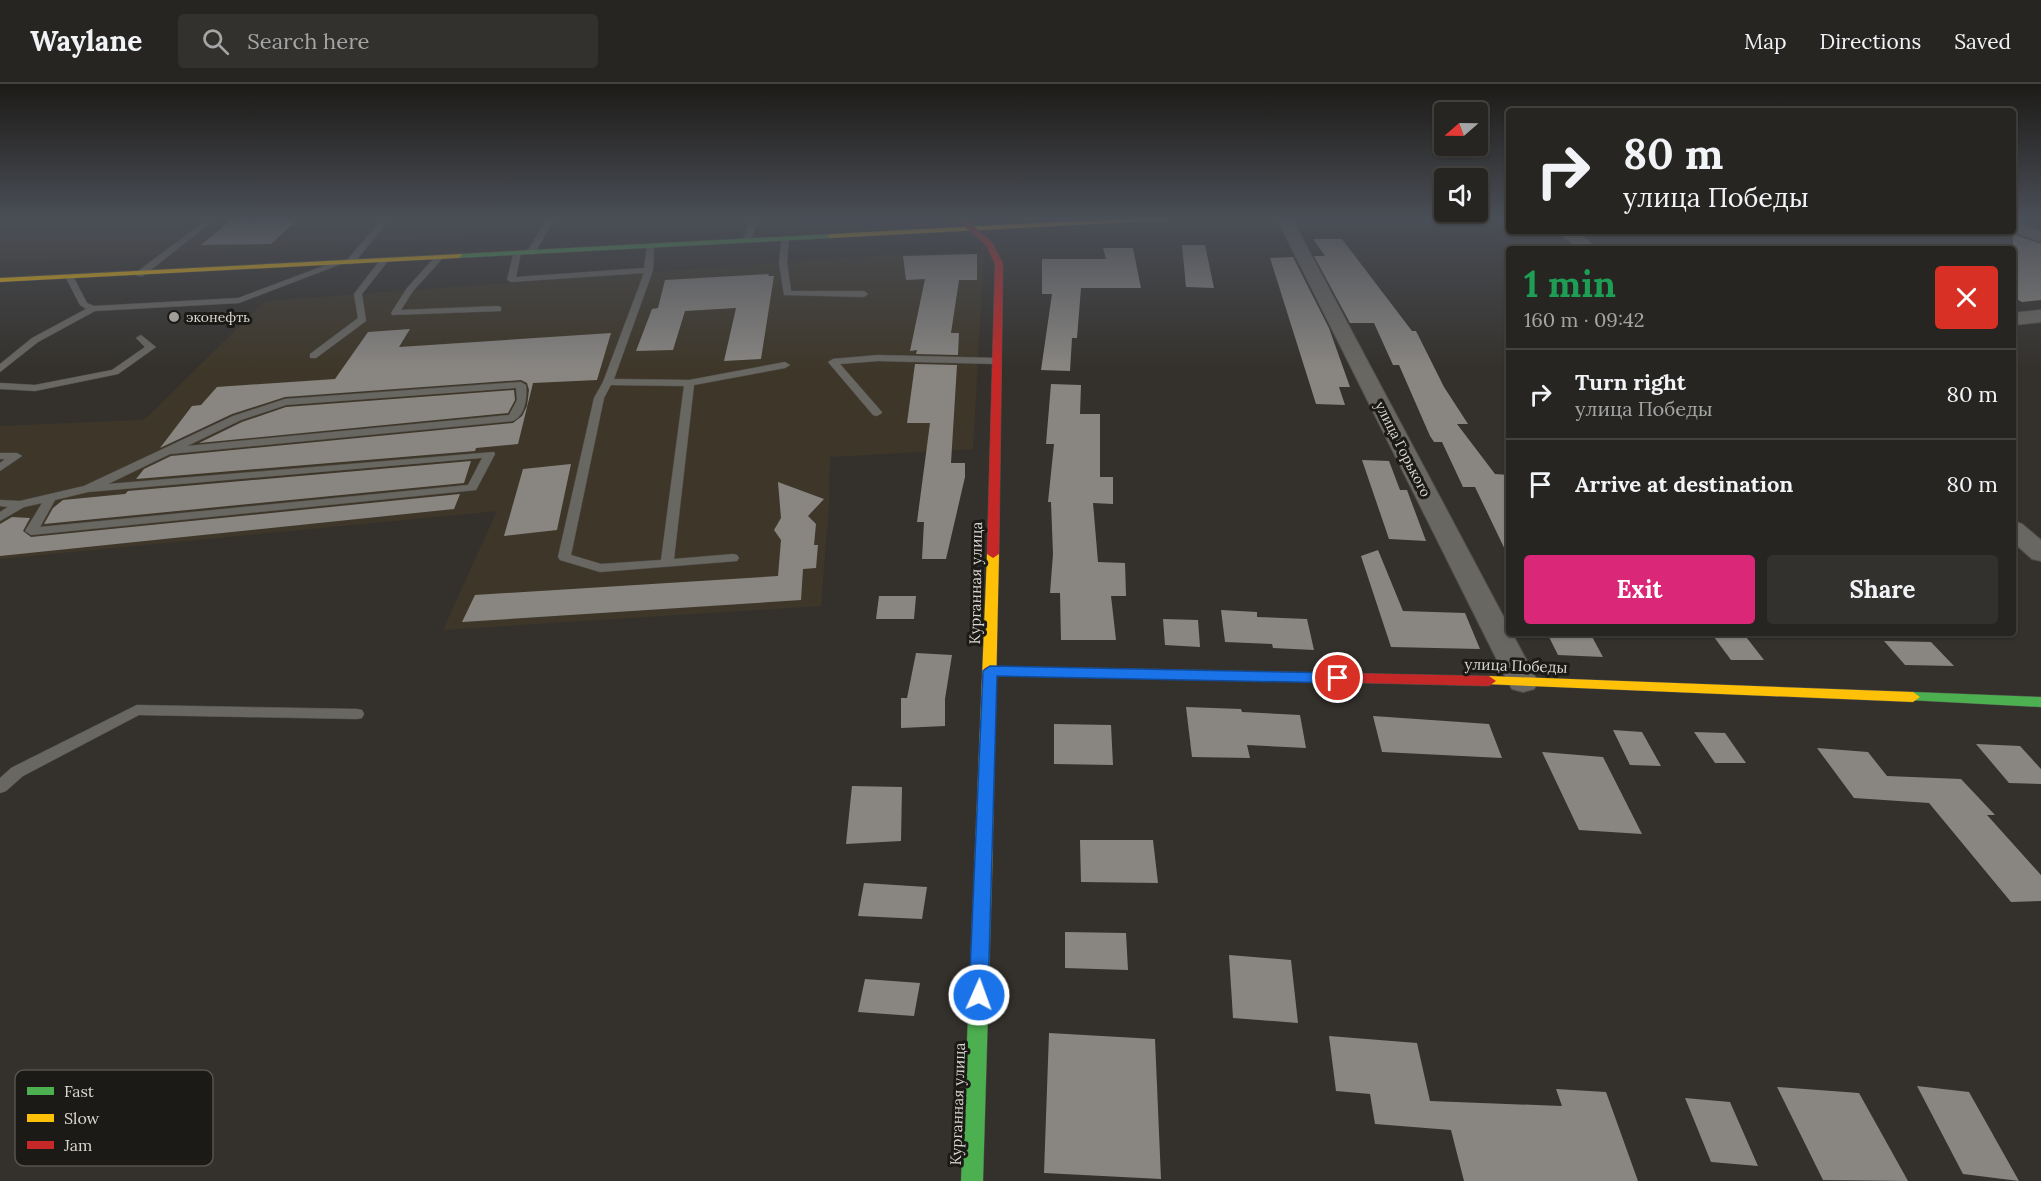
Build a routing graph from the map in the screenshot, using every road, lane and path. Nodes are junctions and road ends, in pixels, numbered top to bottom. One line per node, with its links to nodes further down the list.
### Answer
1 (148, 268): 11 (lane)
2 (248, 268): 11 (street)
3 (330, 268): 15 (lane)
4 (378, 268): 20 (lane)
5 (430, 268): 16 (lane)
6 (514, 268): 10 (lane)
7 (784, 268): 14 (lane)
8 (999, 268): 21 (street, Курганная улица)
9 (1309, 268): 43 (street, улица Горького)
10 (649, 270): 24 (lane)
11 (140, 274): 12 (street)
12 (70, 278): 13 (street); 15 (lane)
13 (0, 280)
14 (864, 294)
15 (93, 309): 23 (lane)
16 (498, 309)
17 (2041, 316): 18 (street)
18 (2016, 319)
19 (141, 338): 26 (lane)
20 (313, 356)
21 (997, 361): 27 (lane); 42 (street, Курганная улица)
22 (785, 365): 25 (lane)
23 (0, 369)
24 (608, 382): 25 (lane); 41 (lane)
25 (689, 383): 41 (lane)
26 (0, 386)
27 (877, 413)
28 (169, 451): 28 (lane); 31 (lane)
29 (0, 456): 30 (lane)
30 (0, 468)
31 (88, 489): 32 (lane); 32 (lane)
32 (51, 497): 34 (lane)
33 (0, 503): 34 (lane)
34 (20, 504): 35 (lane)
35 (0, 517)
36 (2016, 524): 37 (street)
37 (2041, 524)
38 (2016, 532): 39 (street)
39 (2041, 553)
40 (733, 558): 41 (lane)
41 (667, 563)
42 (990, 671): 43 (street, улица Победы); 47 (street, Курганная улица)
43 (1523, 682): 44 (street, улица Победы)
44 (2041, 702)
45 (357, 714): 46 (lane)
46 (0, 787)
47 (972, 1181)

